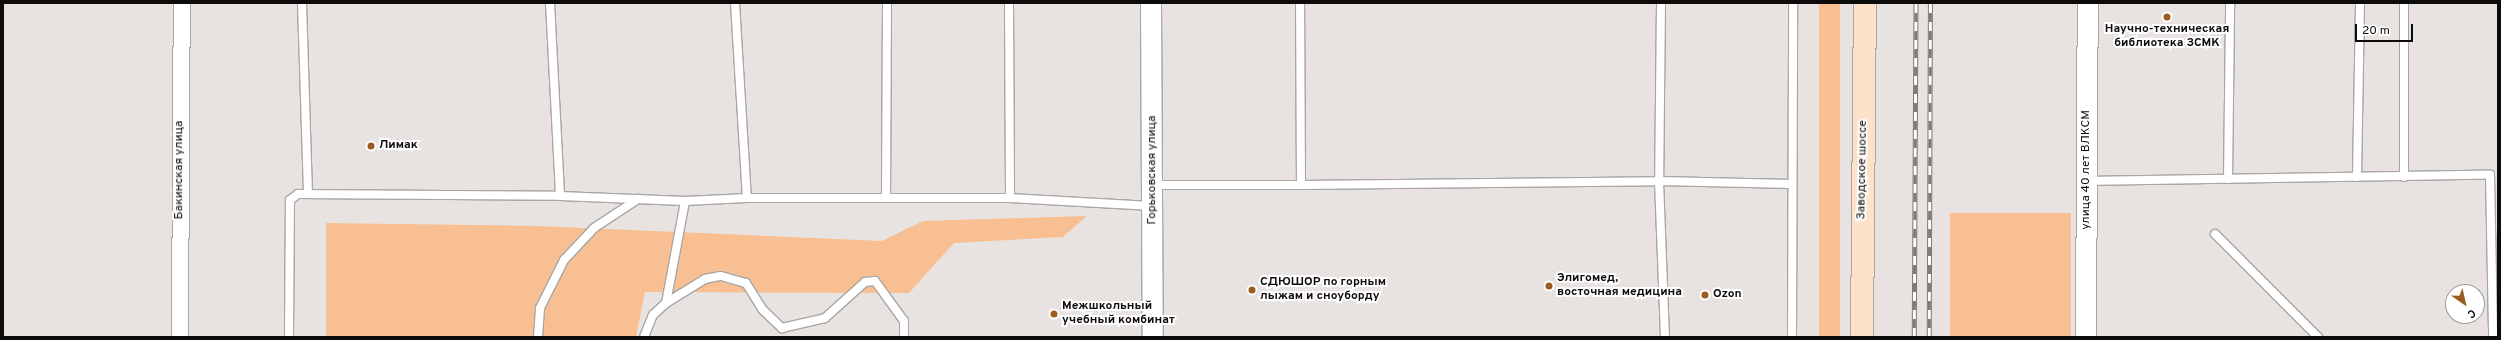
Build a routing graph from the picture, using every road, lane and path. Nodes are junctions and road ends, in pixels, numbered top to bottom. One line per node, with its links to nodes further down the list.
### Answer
1 (182, 3): 34 (street, Бакинская улица)
2 (302, 3): 24 (lane)
3 (550, 3): 25 (lane)
4 (735, 3): 27 (lane)
5 (887, 3): 26 (lane)
6 (1009, 3): 28 (lane)
7 (1151, 3): 22 (street, Горьковская улица)
8 (1300, 3): 23 (lane)
9 (1660, 3): 19 (lane)
10 (1793, 3): 21 (lane)
11 (1865, 3): 42 (main road, Заводское шоссе)
12 (2088, 3): 20 (street, улица 40 лет ВЛКСМ)
13 (2230, 3): 18 (lane)
14 (2360, 3): 16 (lane)
15 (2404, 3): 17 (lane)
16 (2357, 177): 17 (lane); 18 (lane)
17 (2404, 177): 45 (lane)
18 (2228, 179): 20 (lane)
19 (1659, 181): 21 (lane); 23 (lane); 40 (lane)
20 (2087, 181): 43 (street, улица 40 лет ВЛКСМ)
21 (1792, 184): 41 (lane)
22 (1153, 185): 23 (lane); 31 (street, Горьковская улица)
23 (1301, 185)
24 (308, 193): 25 (lane); 35 (lane)
25 (560, 196): 29 (lane)
26 (886, 197): 27 (lane); 28 (lane)
27 (747, 198): 30 (lane)
28 (1010, 198): 31 (lane)
29 (638, 199): 30 (lane); 36 (lane)
30 (685, 201): 33 (lane)
31 (1153, 206): 39 (street, Горьковская улица)
32 (2215, 234): 44 (lane)
33 (666, 303): 37 (lane); 38 (lane)
34 (180, 337)
35 (289, 337)
36 (538, 337)
37 (644, 337)
38 (904, 337)
39 (1153, 337)
40 (1665, 337)
41 (1792, 337)
42 (1862, 337)
43 (2086, 337)
44 (2318, 337)
45 (2492, 337)

